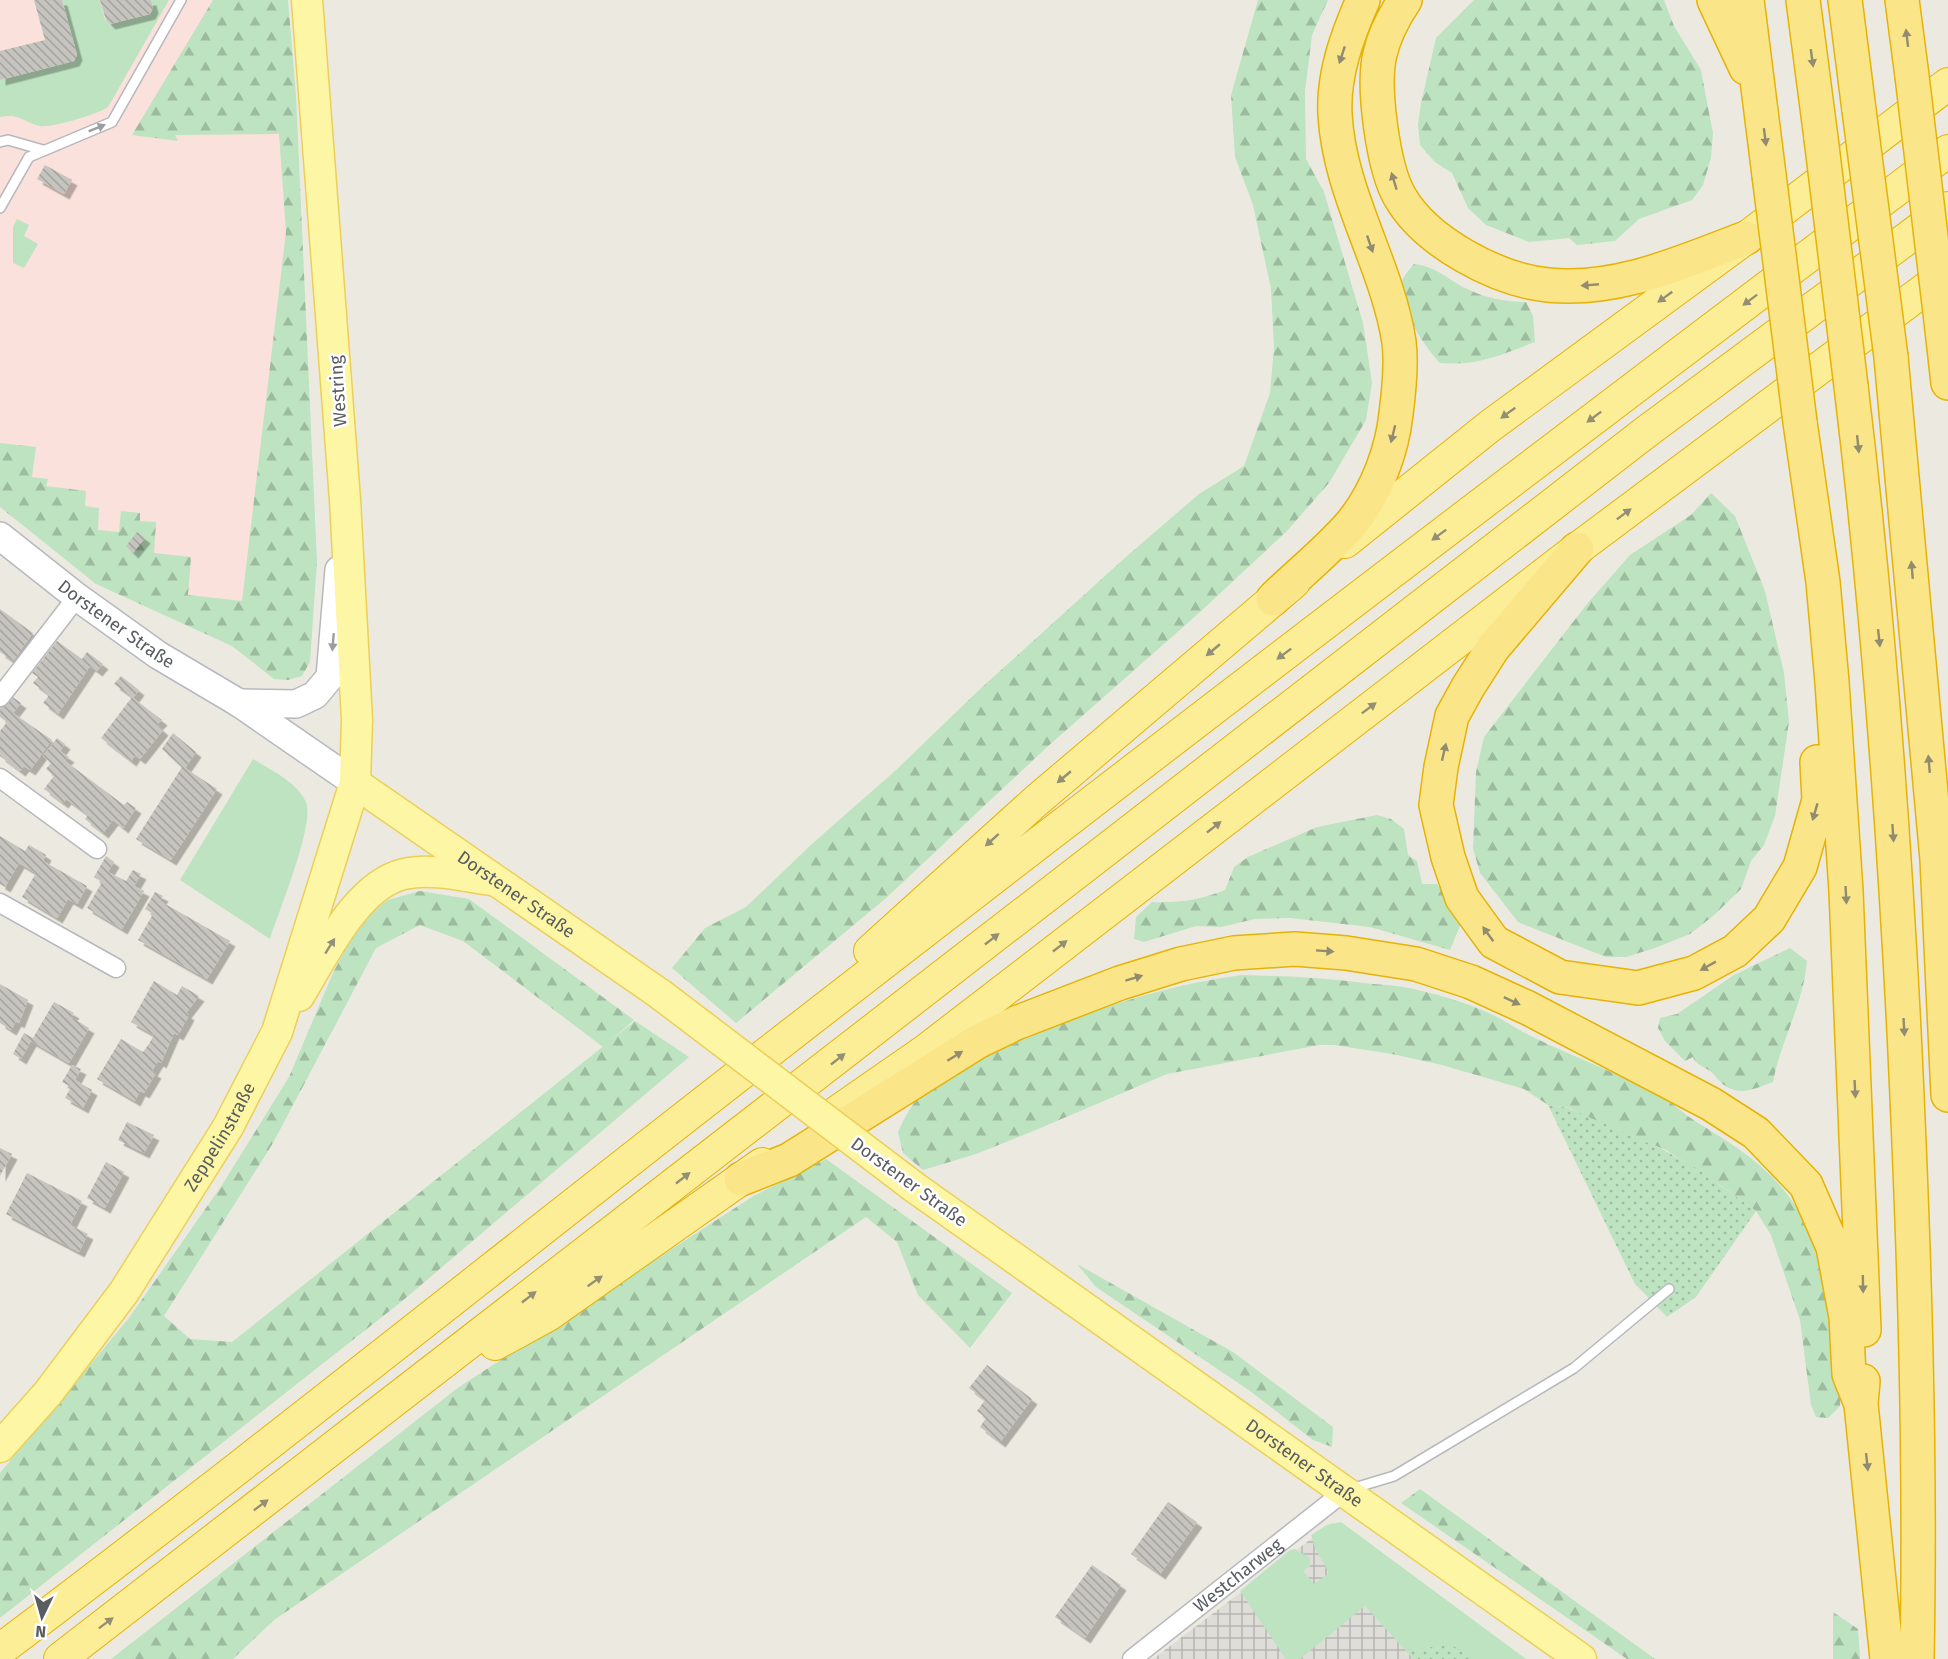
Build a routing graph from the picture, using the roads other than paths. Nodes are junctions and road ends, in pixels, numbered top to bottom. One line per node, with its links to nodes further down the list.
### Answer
1 (182, 0): 13 (lane, one-way to 1)
2 (307, 0): 21 (main road, Westring)
3 (1362, 0): 25 (highway, one-way to 25)
4 (1405, 0): 17 (highway, one-way to 4)
5 (1714, 0): 11 (highway)
6 (1747, 0): 11 (highway)
7 (1803, 0): 48 (highway, one-way to 48, bridge)
8 (1845, 0): 36 (highway, one-way to 8, bridge)
9 (1902, 0): 19 (highway, one-way to 9, bridge)
10 (1948, 84): 17 (highway)
11 (1760, 99): 20 (highway, one-way to 20, bridge)
12 (0, 142): 13 (lane)
13 (43, 150): 15 (lane)
14 (1948, 152): 35 (highway, one-way to 35)
15 (0, 208)
16 (1948, 208): 39 (highway, one-way to 16)
17 (1746, 238): 25 (highway, one-way to 25)
18 (1948, 272): 23 (highway, one-way to 18)
19 (1948, 382)
20 (1808, 481): 23 (highway, one-way to 23); 40 (highway, one-way to 40)
21 (345, 500): 27 (main road, Dorstener Straße, one-way to 27); 29 (main road, Westring)
22 (0, 536): 24 (main road, Dorstener Straße)
23 (1577, 549): 37 (highway, one-way to 23)
24 (77, 597): 26 (street); 27 (main road, Dorstener Straße)
25 (1273, 599): 35 (highway, one-way to 35)
26 (0, 697)
27 (239, 703): 29 (main road, Dorstener Straße)
28 (0, 778): 30 (street)
29 (355, 783): 31 (main road, Dorstener Straße); 34 (main road, Zeppelinstraße)
30 (97, 849)
31 (496, 880): 34 (main road, one-way to 31); 42 (main road, Dorstener Straße, bridge)
32 (0, 903): 33 (street)
33 (116, 968)
34 (277, 1032): 41 (main road, Zeppelinstraße)
35 (779, 1044): 43 (highway)
36 (1948, 1095)
37 (741, 1179): 39 (highway, one-way to 37); 40 (highway, one-way to 40)
38 (1669, 1289): 42 (lane)
39 (417, 1385): 44 (highway, one-way to 39)
40 (1861, 1404): 47 (highway, one-way to 47)
41 (0, 1447)
42 (1345, 1491): 45 (street, Westcharweg); 46 (main road, Dorstener Straße)
43 (0, 1650)
44 (60, 1659)
45 (1132, 1659)
46 (1581, 1659)
47 (1887, 1659)
48 (1917, 1659)

